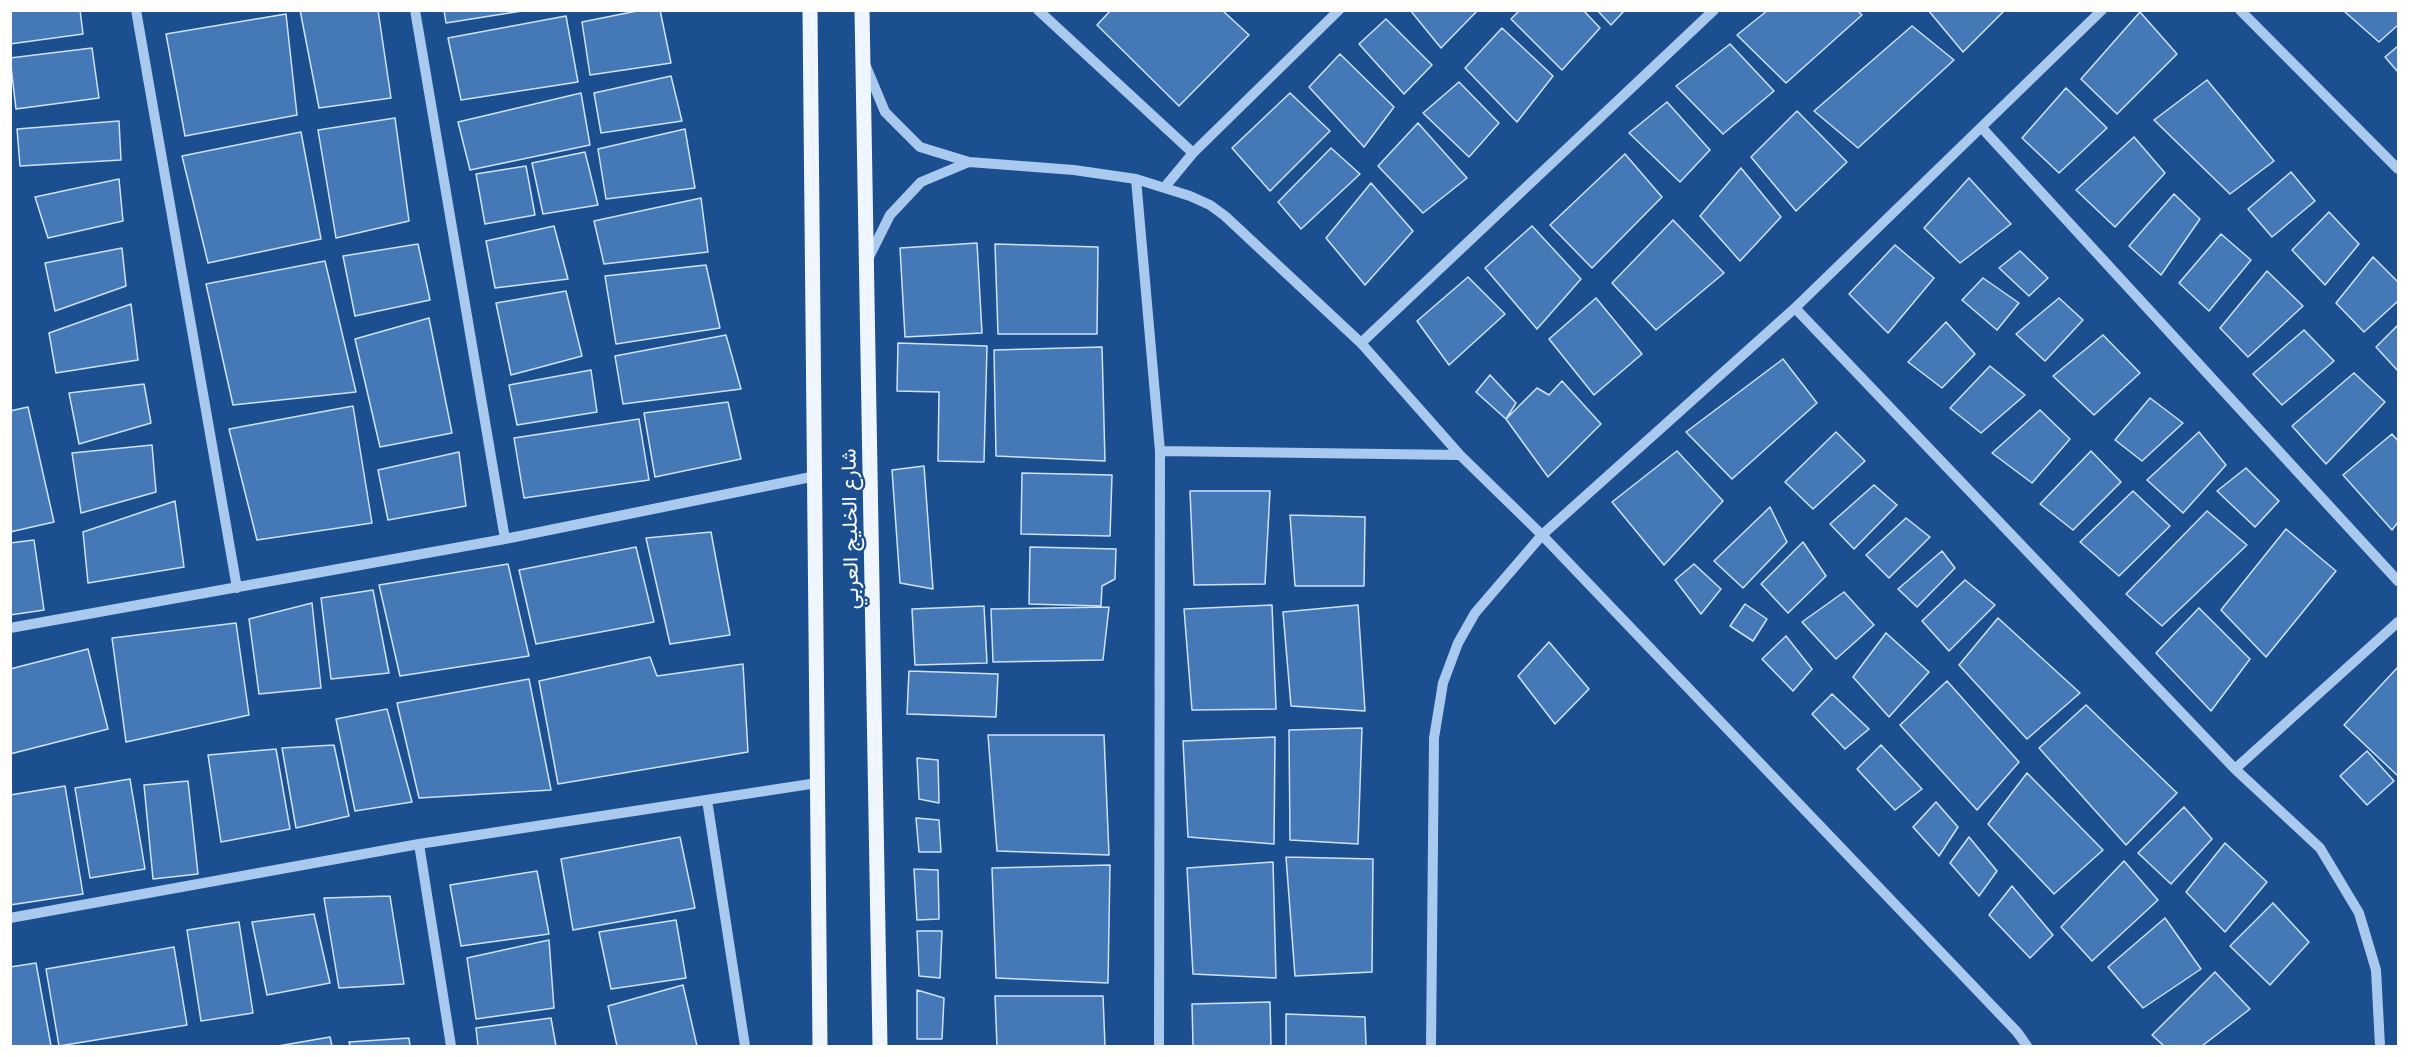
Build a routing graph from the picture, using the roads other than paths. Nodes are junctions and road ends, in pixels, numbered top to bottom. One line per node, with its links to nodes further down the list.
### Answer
1 (136, 10): 26 (street)
2 (415, 10): 24 (street)
3 (810, 10): 22 (main road, شارع الخليج العربي)
4 (862, 10): 10 (main road, شارع الخليج العربي)
5 (1038, 10): 12 (street)
6 (1339, 10): 12 (street)
7 (1714, 10): 19 (street)
8 (2102, 10): 11 (street)
9 (2240, 10): 14 (street)
10 (863, 58): 13 (street); 17 (main road, شارع الخليج العربي)
11 (1982, 128): 18 (street); 25 (street)
12 (1193, 153): 16 (street)
13 (969, 162): 15 (street); 17 (street)
14 (2398, 169)
15 (1136, 179): 16 (street); 20 (street)
16 (1164, 188): 19 (street)
17 (868, 259): 37 (main road, شارع الخليج العربي)
18 (1795, 308): 23 (street); 29 (street)
19 (1361, 343): 21 (street)
20 (1160, 451): 21 (street); 38 (street)
21 (1460, 455): 23 (street)
22 (816, 476): 24 (street); 30 (main road, شارع الخليج العربي)
23 (1542, 535): 39 (street); 40 (street)
24 (505, 540): 26 (street)
25 (2398, 581)
26 (237, 588): 28 (street)
27 (2398, 622): 29 (street)
28 (10, 628)
29 (2235, 769): 41 (street)
30 (817, 783): 31 (street); 36 (main road, شارع الخليج العربي)
31 (707, 800): 32 (street); 35 (street)
32 (419, 844): 33 (street); 34 (street)
33 (10, 918)
34 (451, 1047)
35 (745, 1047)
36 (820, 1047)
37 (880, 1047)
38 (1159, 1047)
39 (1431, 1047)
40 (2027, 1047)
41 (2380, 1047)

